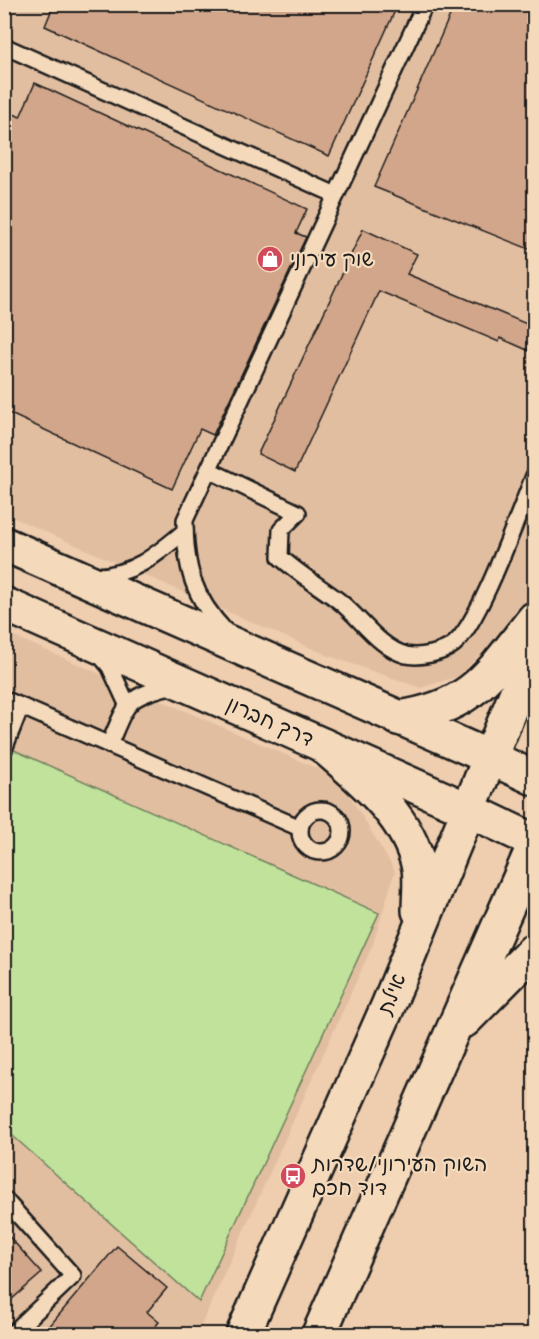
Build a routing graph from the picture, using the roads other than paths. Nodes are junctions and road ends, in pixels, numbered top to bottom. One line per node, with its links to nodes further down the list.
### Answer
1 (425, 4): 3 (lane)
2 (4, 46): 3 (lane)
3 (336, 195): 4 (lane)
4 (209, 470): 5 (lane); 6 (lane)
5 (534, 476)
6 (185, 531): 8 (lane); 12 (lane)
7 (4, 544): 8 (main road)
8 (79, 577): 12 (main road)
9 (4, 604): 11 (main road, דרך חברון)
10 (534, 619): 18 (main road)
11 (87, 641): 14 (main road, דרך חברון); 16 (lane)
12 (244, 650): 18 (main road)
13 (534, 650): 22 (main road, אילת)
14 (183, 683): 16 (lane); 20 (main road, דרך חברון)
15 (4, 699): 17 (lane)
16 (127, 704): 19 (lane)
17 (21, 706): 19 (lane); 21 (lane)
18 (398, 718): 22 (main road)
19 (110, 745): 25 (lane)
20 (322, 745): 24 (main road, דרך חברון); 29 (main road)
21 (4, 749)
22 (489, 757): 23 (main road); 24 (main road, אילת)
23 (534, 778)
24 (467, 809): 26 (main road, דרך חברון); 29 (main road, אילת)
25 (300, 828)
26 (534, 841)
27 (534, 846): 30 (main road)
28 (534, 950): 30 (main road)
29 (408, 956): 33 (main road, אילת)
30 (451, 1034): 34 (main road)
31 (4, 1199): 32 (lane)
32 (12, 1335)
33 (243, 1335)
34 (319, 1335)

